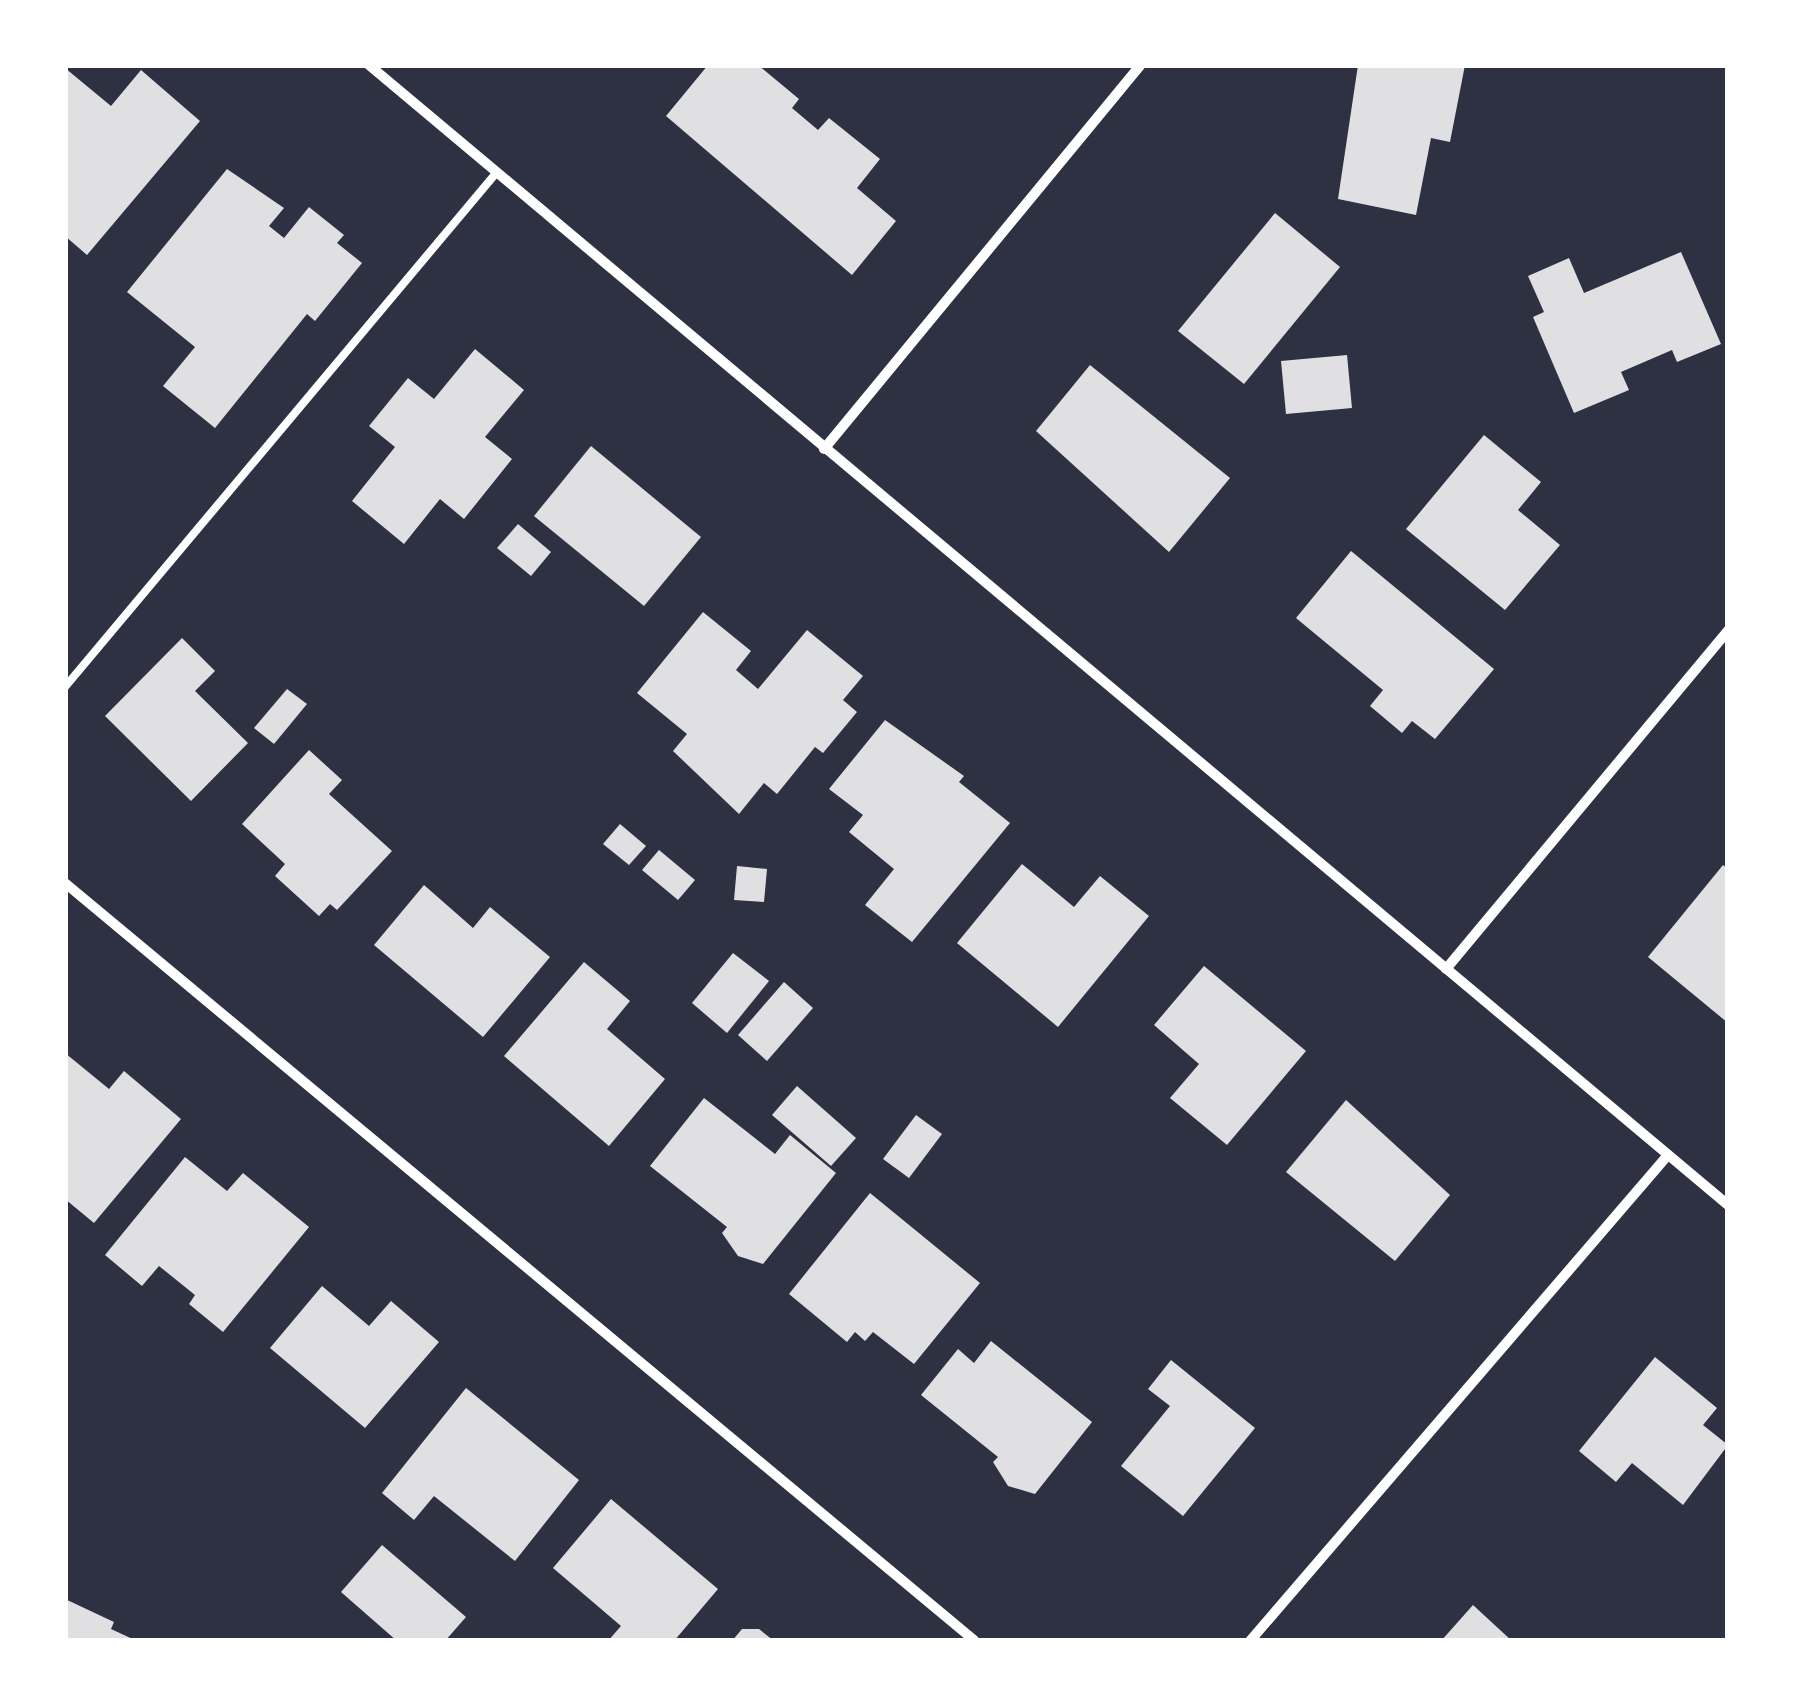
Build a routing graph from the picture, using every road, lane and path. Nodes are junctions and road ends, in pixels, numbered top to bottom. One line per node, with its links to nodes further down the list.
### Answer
1 (369, 65): 3 (street)
2 (1140, 65): 4 (street)
3 (496, 172): 4 (street); 6 (lane)
4 (824, 449): 8 (street)
5 (1728, 630): 8 (street)
6 (65, 687)
7 (65, 883): 11 (street)
8 (1446, 969): 9 (street)
9 (1668, 1154): 10 (street); 12 (street)
10 (1728, 1205)
11 (975, 1641)
12 (1250, 1641)

